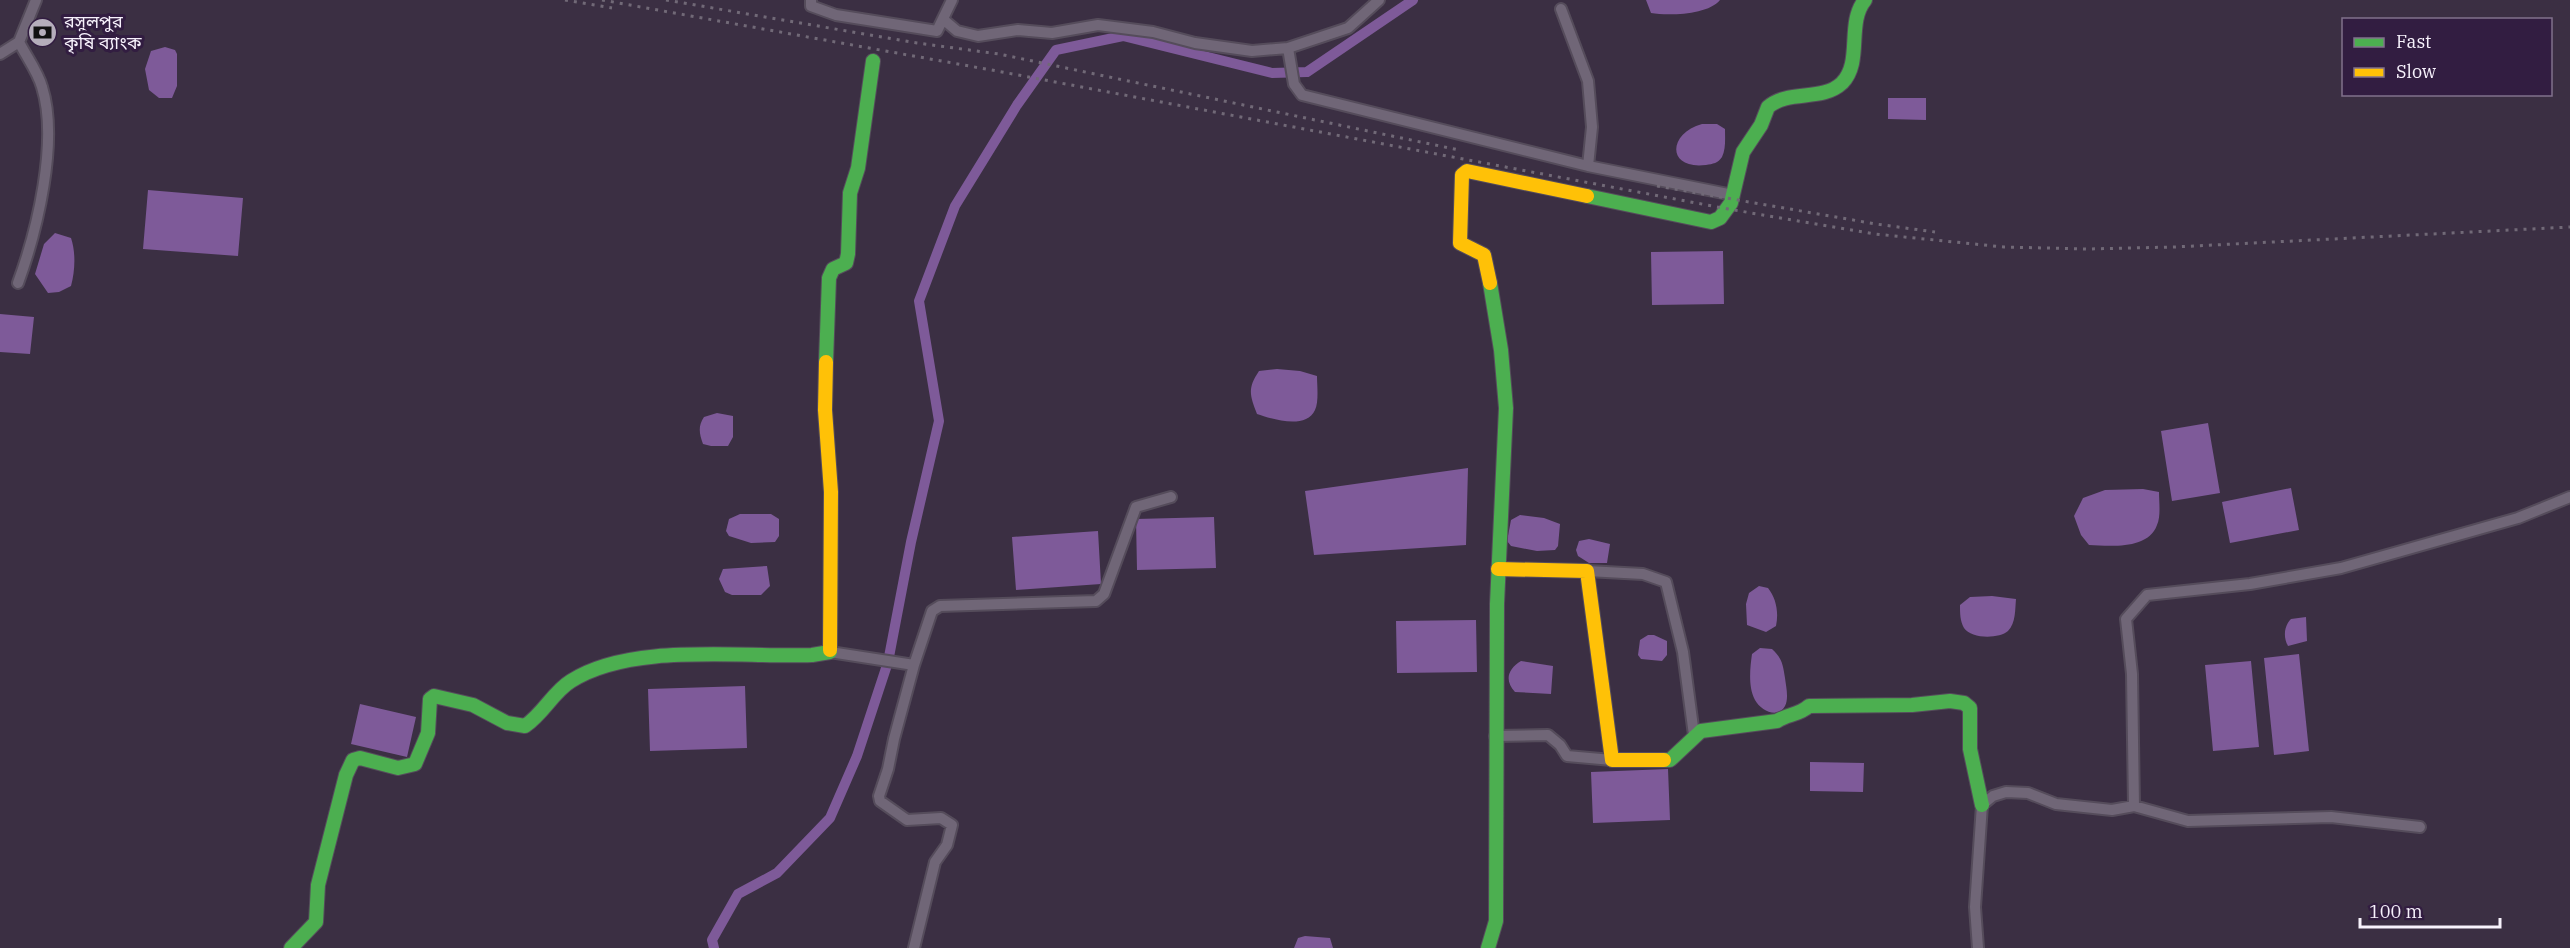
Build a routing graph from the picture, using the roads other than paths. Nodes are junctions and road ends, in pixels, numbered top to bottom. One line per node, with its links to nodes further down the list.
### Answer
1 (36, 0): 8 (street)
2 (811, 0): 7 (street)
3 (952, 0): 7 (street)
4 (1379, 0): 9 (street)
5 (1865, 0): 13 (street)
6 (1562, 9): 12 (street)
7 (944, 20): 9 (street)
8 (18, 42): 10 (street); 14 (street)
9 (1288, 48): 12 (street)
10 (0, 54)
11 (873, 61): 19 (street)
12 (1587, 166): 13 (street)
13 (1733, 195): 17 (street)
14 (18, 283)
15 (1171, 497): 20 (street)
16 (2570, 497): 25 (street)
17 (1498, 569): 18 (street); 22 (street)
18 (1587, 571): 21 (street); 23 (street)
19 (830, 652): 20 (street); 27 (street)
20 (911, 665): 28 (street)
21 (1694, 735): 23 (street); 24 (street)
22 (1495, 736): 23 (street); 29 (street)
23 (1612, 759)
24 (1982, 805): 25 (street); 30 (street)
25 (2134, 806): 26 (street)
26 (2420, 827)
27 (291, 948)
28 (914, 948)
29 (1488, 948)
30 (1978, 948)

